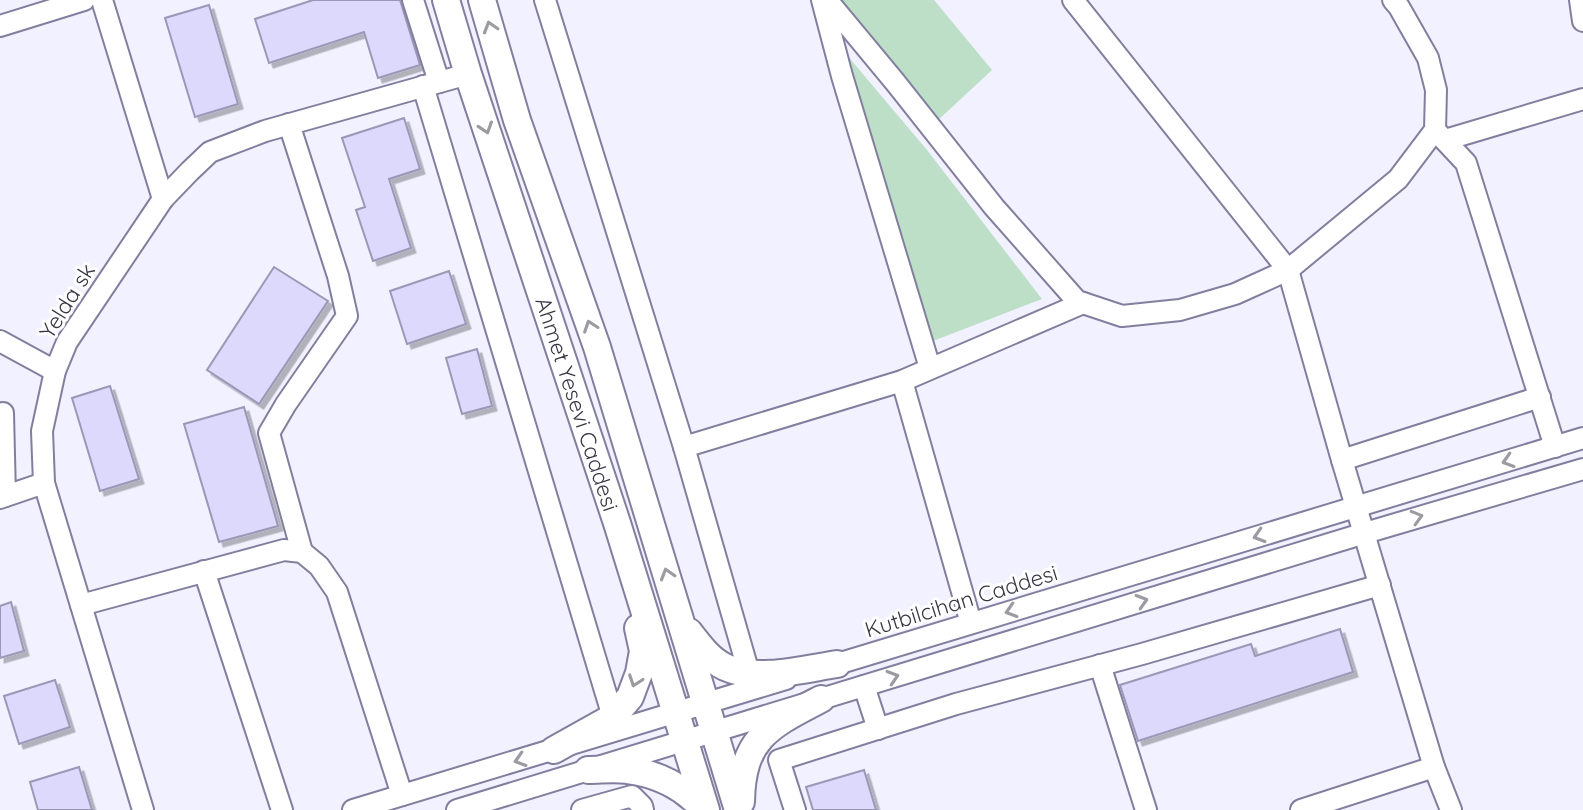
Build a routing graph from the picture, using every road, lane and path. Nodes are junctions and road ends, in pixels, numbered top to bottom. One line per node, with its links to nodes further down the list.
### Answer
1 (84, 0): 12 (street)
2 (102, 0): 18 (street)
3 (413, 0): 14 (street)
4 (446, 0): 13 (main road, Ahmet Yesevi Caddesi)
5 (482, 0): 42 (main road, Ahmet Yesevi Caddesi, one-way to 5)
6 (545, 0): 28 (street)
7 (824, 0): 20 (street); 22 (street)
8 (1073, 0): 19 (street)
9 (1393, 0): 17 (street)
10 (1580, 0): 11 (street)
11 (1583, 21)
12 (0, 26)
13 (468, 74): 14 (street, Yelda sk); 35 (main road, Ahmet Yesevi Caddesi, one-way to 35)
14 (431, 84): 16 (street, Yelda sk); 50 (street)
15 (1583, 99): 17 (street)
16 (289, 124): 18 (street, Yelda sk); 37 (street)
17 (1440, 135): 19 (street); 25 (street)
18 (163, 199): 23 (street, Yelda sk)
19 (1288, 270): 20 (street); 30 (street)
20 (1083, 303): 22 (street)
21 (0, 341): 23 (street)
22 (930, 368): 24 (street)
23 (55, 371): 32 (street, Yelda sk)
24 (902, 381): 28 (street); 41 (street)
25 (1540, 397): 29 (street); 30 (street)
26 (3, 413): 33 (street)
27 (1583, 438): 29 (street, Kutbilcihan Caddesi)
28 (684, 447): 45 (street)
29 (1555, 447): 34 (street, Kutbilcihan Caddesi, one-way to 34)
30 (1342, 460): 34 (street)
31 (1583, 469): 36 (street, one-way to 31)
32 (44, 483): 33 (street); 40 (street, Yelda sk)
33 (2, 497)
34 (1357, 506): 36 (street); 41 (street, Kutbilcihan Caddesi, one-way to 41)
35 (617, 523): 49 (main road, Ahmet Yesevi Caddesi); 50 (main road, one-way to 50)
36 (1365, 533): 39 (street); 46 (street, one-way to 36)
37 (302, 552): 38 (street); 57 (street)
38 (204, 571): 40 (street); 59 (street)
39 (1380, 585): 44 (street); 55 (street)
40 (81, 605): 58 (street, Yelda sk)
41 (971, 623): 43 (street, Kutbilcihan Caddesi)
42 (682, 625): 45 (main road); 48 (main road, Ahmet Yesevi Caddesi)
43 (837, 664): 45 (main road); 48 (street, Kutbilcihan Caddesi)
44 (1100, 665): 51 (street); 67 (street)
45 (749, 673)
46 (864, 686): 47 (street); 51 (street)
47 (821, 699): 52 (street); 65 (main road)
48 (707, 703): 49 (street, Kutbilcihan Caddesi); 52 (main road, Ahmet Yesevi Caddesi)
49 (676, 714): 53 (main road, Ahmet Yesevi Caddesi); 54 (street, Kutbilcihan Caddesi)
50 (613, 717): 54 (main road)
51 (878, 729): 66 (street)
52 (715, 731): 53 (street); 65 (main road, Ahmet Yesevi Caddesi)
53 (685, 740): 56 (street); 64 (main road, Ahmet Yesevi Caddesi)
54 (554, 750): 57 (street, Kutbilcihan Caddesi, one-way to 57)
55 (1434, 767): 68 (street); 69 (street)
56 (588, 770): 61 (street); 64 (main road)
57 (402, 795): 60 (street, Kutbilcihan Caddesi)
58 (143, 810)
59 (282, 810)
60 (353, 810)
61 (457, 810)
62 (582, 810): 63 (street)
63 (643, 810)
64 (705, 810)
65 (740, 810)
66 (795, 810)
67 (1146, 810)
68 (1301, 810)
69 (1451, 810)

